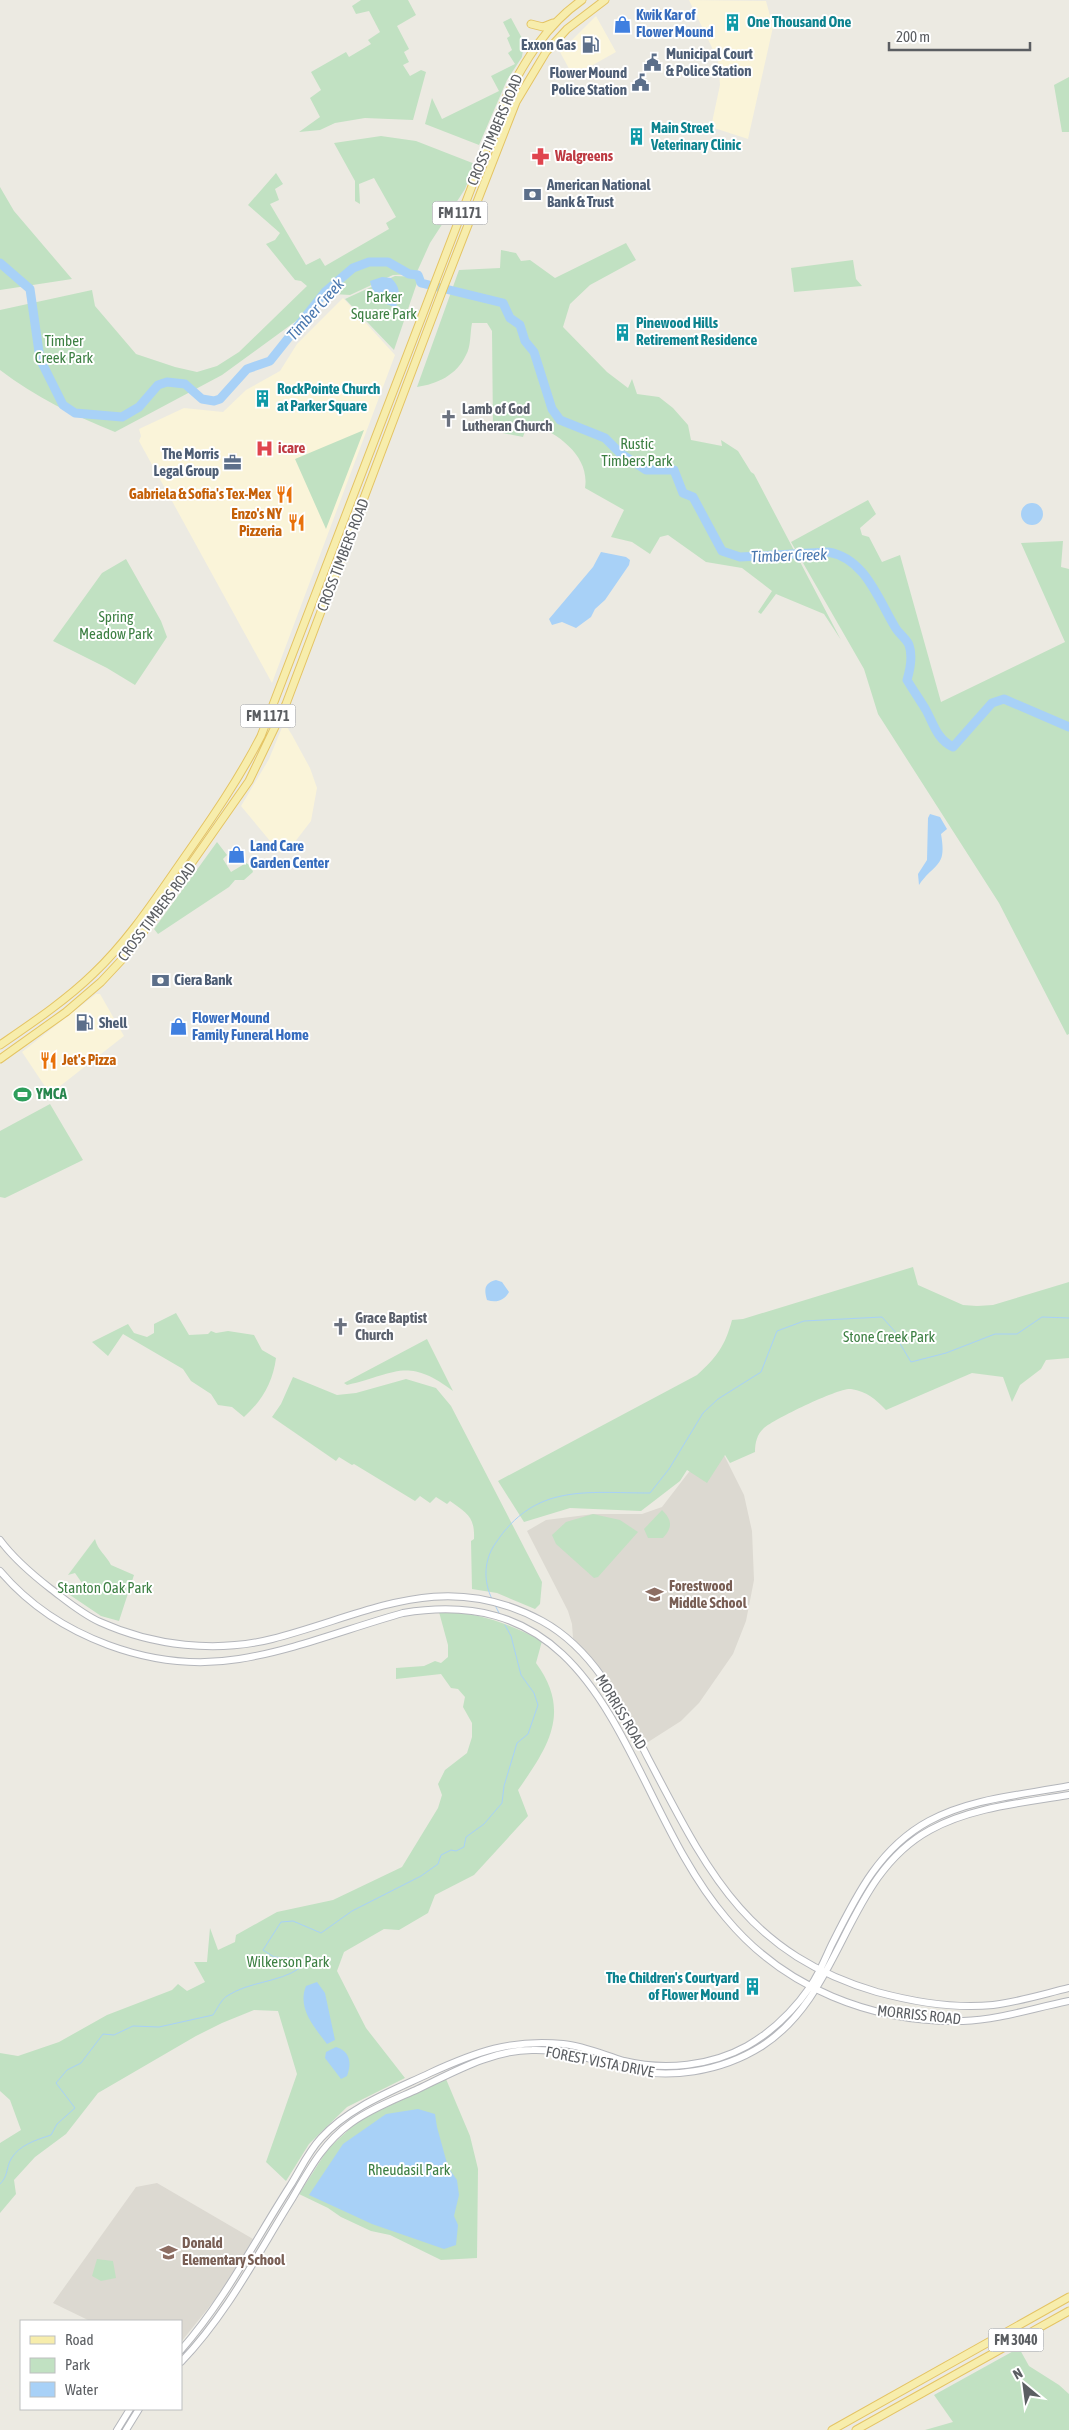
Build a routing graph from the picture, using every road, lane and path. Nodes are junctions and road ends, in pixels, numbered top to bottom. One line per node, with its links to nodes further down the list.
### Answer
1 (582, 0): 3 (main road, CROSS TIMBERS ROAD / FM 1171)
2 (605, 0): 6 (main road, CROSS TIMBERS ROAD / FM 1171)
3 (560, 19): 4 (main road); 5 (main road, CROSS TIMBERS ROAD / FM 1171)
4 (531, 24)
5 (380, 423): 6 (main road); 7 (main road, CROSS TIMBERS ROAD / FM 1171)
6 (391, 428): 8 (main road, CROSS TIMBERS ROAD / FM 1171)
7 (44, 1015): 8 (main road); 9 (main road, CROSS TIMBERS ROAD / FM 1171)
8 (30, 1038): 10 (main road, CROSS TIMBERS ROAD / FM 1171)
9 (0, 1045)
10 (0, 1059)
11 (0, 1540): 15 (main road, MORRISS ROAD)
12 (0, 1571): 17 (main road, MORRISS ROAD)
13 (1069, 1786): 15 (main road, FOREST VISTA DRIVE)
14 (1069, 1794): 16 (main road, FOREST VISTA DRIVE)
15 (819, 1970): 16 (main road, MORRISS ROAD); 17 (main road, FOREST VISTA DRIVE)
16 (826, 1973): 17 (main road, FOREST VISTA DRIVE); 18 (main road, MORRISS ROAD)
17 (813, 1988): 19 (main road, MORRISS ROAD); 20 (main road, FOREST VISTA DRIVE); 21 (main road, FOREST VISTA DRIVE)
18 (1069, 1988)
19 (1069, 2001)
20 (237, 2274): 21 (main road); 24 (main road, FOREST VISTA DRIVE)
21 (244, 2278): 25 (main road, FOREST VISTA DRIVE)
22 (1069, 2297): 30 (main road, FM 3040)
23 (1069, 2311): 31 (main road, FM 3040)
24 (182, 2349)
25 (182, 2361)
26 (129, 2410): 28 (main road)
27 (138, 2410): 29 (main road)
28 (117, 2430)
29 (126, 2430)
30 (832, 2430)
31 (856, 2430)

